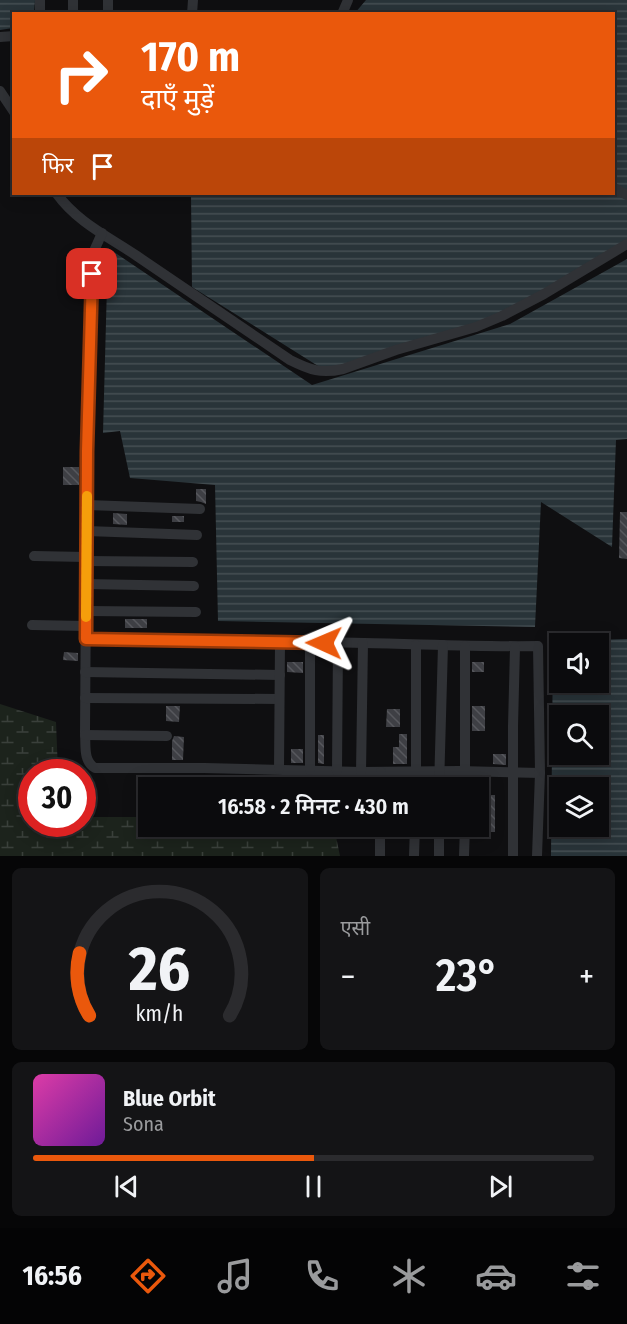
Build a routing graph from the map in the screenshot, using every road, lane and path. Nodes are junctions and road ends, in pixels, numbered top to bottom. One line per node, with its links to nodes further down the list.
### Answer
1 (0, 90): 2 (street)
2 (12, 109)
3 (58, 195): 4 (street)
4 (102, 233): 5 (street); 6 (street)
5 (627, 244)
6 (87, 505): 7 (street); 8 (street)
7 (200, 509)
8 (87, 531): 9 (street); 11 (street)
9 (197, 535)
10 (34, 556): 11 (street)
11 (86, 559): 12 (street); 13 (street)
12 (193, 562)
13 (86, 584): 14 (street); 15 (street)
14 (194, 586)
15 (86, 611): 16 (street); 18 (street)
16 (196, 612)
17 (32, 625): 18 (street)
18 (86, 626): 19 (street)
19 (86, 639): 20 (street); 28 (street)
20 (280, 642): 21 (street); 29 (street)
21 (310, 642): 22 (street); 35 (street)
22 (338, 643): 23 (street); 36 (street)
23 (363, 643): 24 (street); 40 (street)
24 (416, 645): 25 (street); 37 (street)
25 (443, 645): 26 (street); 38 (street)
26 (465, 646): 27 (street); 39 (street)
27 (515, 647): 42 (street); 43 (street)
28 (85, 672): 29 (street); 30 (street)
29 (280, 675): 31 (street)
30 (85, 698): 31 (street); 32 (street)
31 (279, 699): 34 (street)
32 (85, 735): 33 (street); 34 (street)
33 (167, 736)
34 (279, 769): 35 (street)
35 (310, 770): 36 (street)
36 (337, 771): 40 (street)
37 (416, 771): 38 (street); 41 (street); 45 (street)
38 (439, 771): 39 (street); 46 (street)
39 (466, 771): 42 (street); 47 (street)
40 (361, 772): 41 (street)
41 (381, 772): 44 (street)
42 (513, 772): 43 (street); 56 (street)
43 (540, 773): 57 (street)
44 (381, 777)
45 (416, 777)
46 (439, 777)
47 (466, 777)
48 (380, 837): 52 (street)
49 (415, 837): 53 (street)
50 (439, 837): 54 (street)
51 (465, 837): 55 (street)
52 (380, 856)
53 (414, 856)
54 (439, 856)
55 (464, 856)
56 (513, 856)
57 (537, 856)

